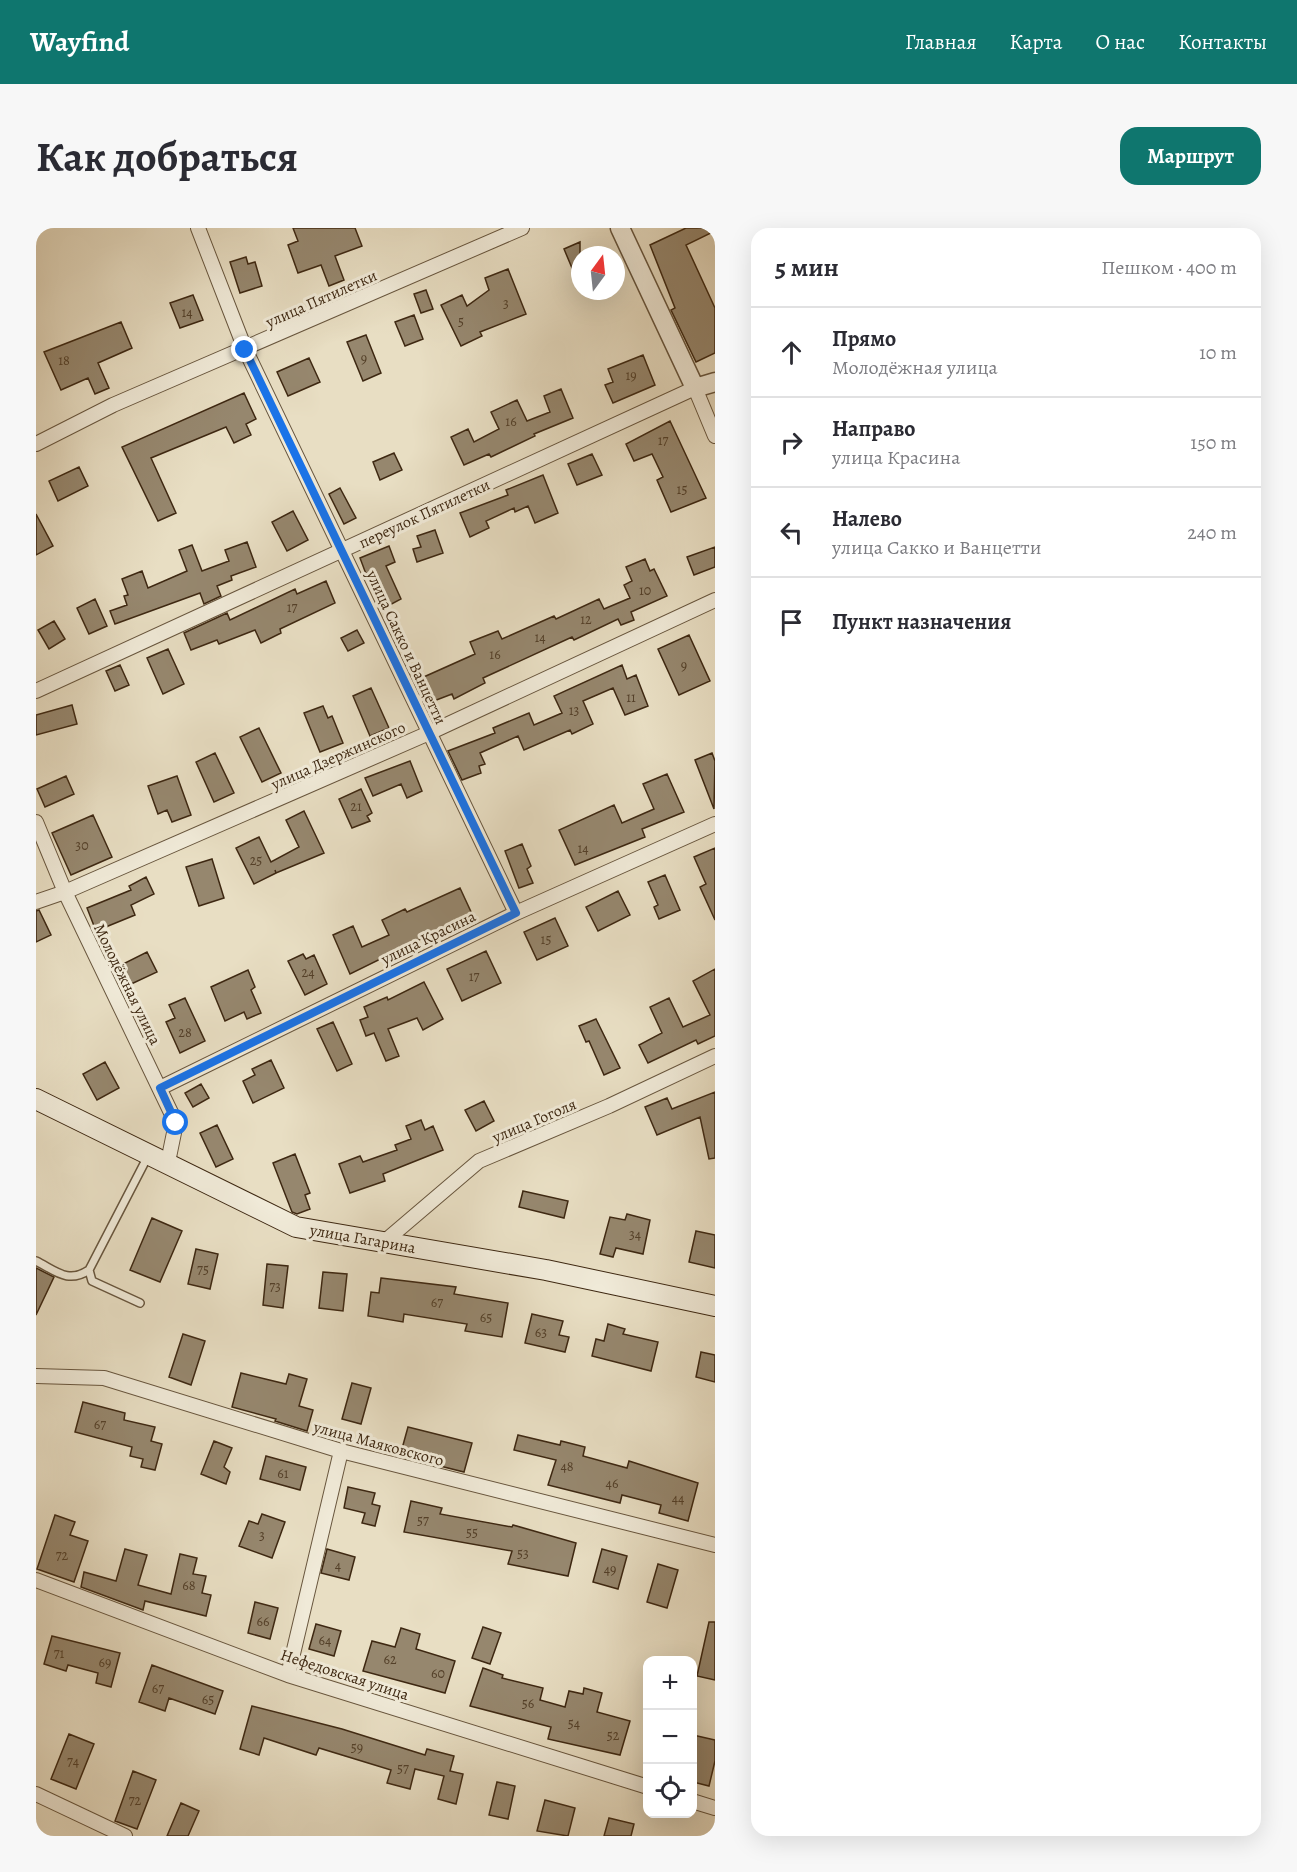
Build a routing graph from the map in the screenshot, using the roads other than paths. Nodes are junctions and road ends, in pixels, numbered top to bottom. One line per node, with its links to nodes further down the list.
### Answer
1 (198, 228): 4 (street, улица Сакко и Ванцетти)
2 (522, 228): 4 (street, улица Пятилетки)
3 (620, 228): 6 (street)
4 (245, 350): 8 (street, улица Пятилетки); 9 (street, улица Сакко и Ванцетти)
5 (715, 382): 6 (street, переулок Пятилетки)
6 (695, 388): 7 (street); 9 (street, переулок Пятилетки)
7 (715, 436)
8 (36, 444)
9 (343, 550): 11 (street, переулок Пятилетки); 12 (street, улица Сакко и Ванцетти)
10 (715, 600): 12 (street, улица Дзержинского)
11 (36, 691)
12 (429, 733): 15 (street, улица Дзержинского); 17 (street, улица Сакко и Ванцетти)
13 (36, 822): 15 (street, Молодёжная улица)
14 (715, 824): 17 (street, улица Красина)
15 (65, 892): 16 (street, улица Дзержинского); 19 (street, Молодёжная улица)
16 (36, 902)
17 (516, 913): 19 (street, улица Красина)
18 (715, 1056): 23 (street, улица Гоголя)
19 (160, 1088): 22 (street, Молодёжная улица)
20 (36, 1099): 21 (main road, улица Гагарина)
21 (149, 1153): 22 (main road, улица Гагарина); 25 (lane)
22 (168, 1162): 23 (main road, улица Гагарина)
23 (384, 1242): 27 (main road, улица Гагарина)
24 (36, 1262): 25 (lane)
25 (89, 1270): 26 (lane)
26 (140, 1303)
27 (715, 1306)
28 (36, 1376): 29 (street, улица Маяковского)
29 (340, 1451): 30 (street, улица Маяковского); 32 (street)
30 (715, 1545)
31 (36, 1580): 32 (street, Нефедовская улица)
32 (288, 1674): 33 (street, Нефедовская улица)
33 (643, 1785)
34 (36, 1794): 37 (street)
35 (697, 1802): 36 (street)
36 (715, 1808)
37 (125, 1836)

